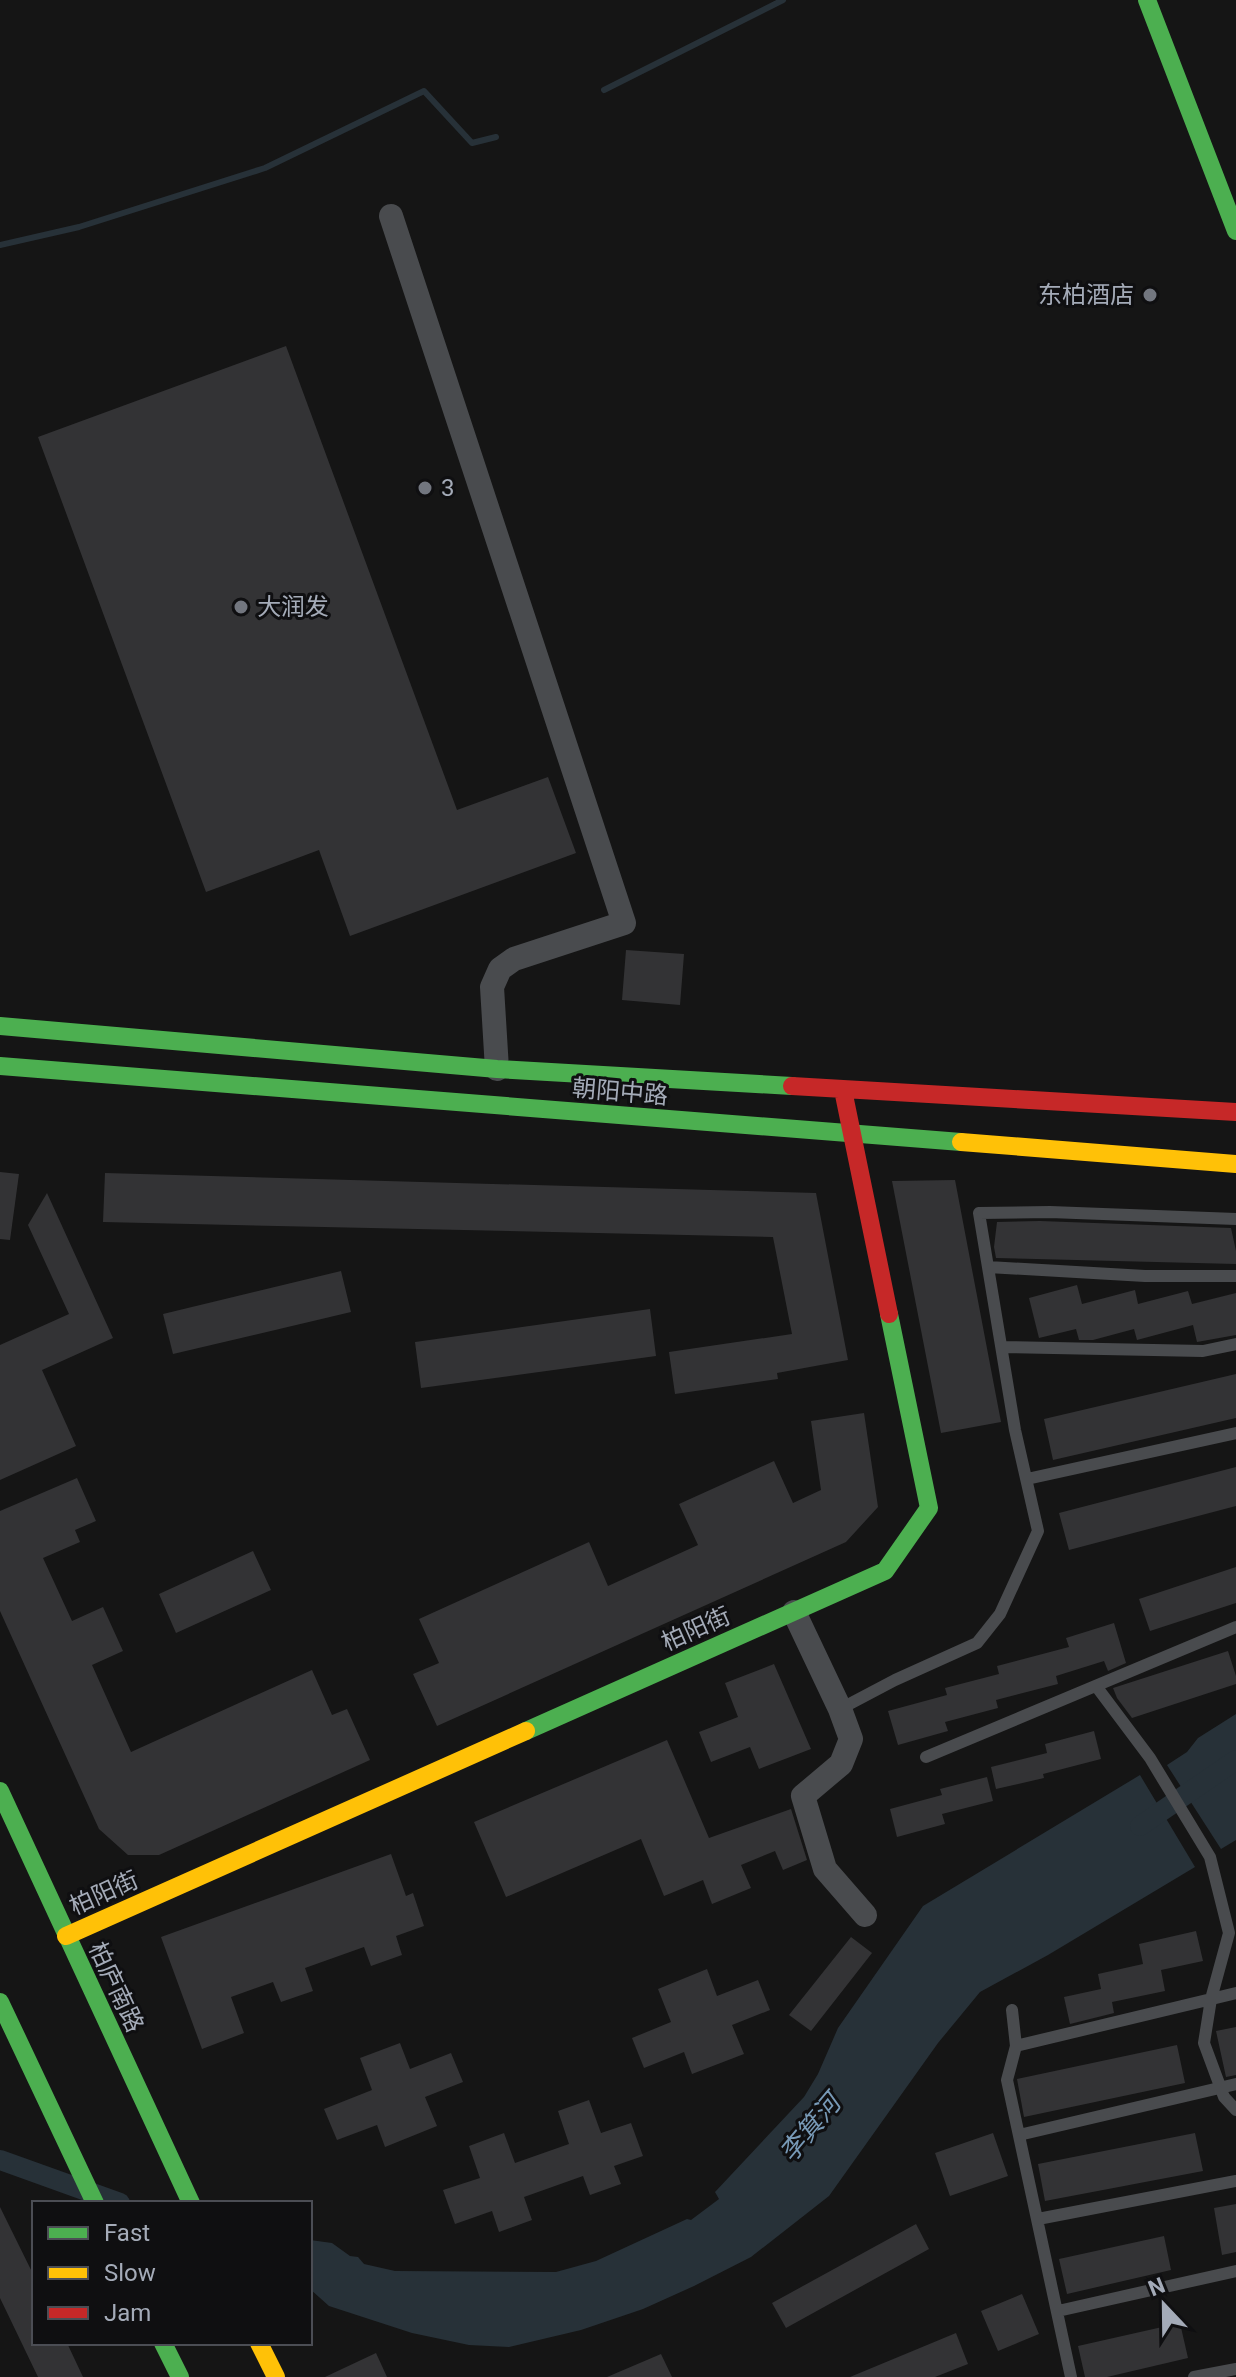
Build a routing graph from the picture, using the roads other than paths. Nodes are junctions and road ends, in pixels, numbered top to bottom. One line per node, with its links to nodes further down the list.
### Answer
1 (1147, 0): 3 (main road)
2 (391, 216): 6 (street)
3 (1236, 231)
4 (0, 1026): 6 (main road, 朝阳中路)
5 (0, 1066): 9 (main road, 朝阳中路)
6 (497, 1069): 7 (main road, 朝阳中路)
7 (843, 1090): 8 (main road, 朝阳中路); 9 (main road, 柏阳街)
8 (1236, 1112)
9 (852, 1135): 10 (main road, 朝阳中路); 18 (main road, 柏阳街)
10 (1236, 1164)
11 (1236, 1219): 12 (lane)
12 (988, 1267): 13 (lane); 15 (lane)
13 (1236, 1276)
14 (1236, 1344): 15 (lane)
15 (1002, 1347): 17 (lane)
16 (1236, 1433): 17 (lane)
17 (1027, 1479): 21 (lane)
18 (794, 1612): 21 (street); 25 (main road, 柏阳街)
19 (1236, 1627): 20 (lane)
20 (1096, 1686): 22 (lane); 27 (lane)
21 (840, 1709): 24 (street)
22 (926, 1757)
23 (0, 1791): 25 (main road, 柏庐南路)
24 (865, 1915)
25 (66, 1936): 37 (main road, 柏庐南路)
26 (1236, 1993): 27 (lane)
27 (1211, 1999): 30 (lane); 32 (lane)
28 (0, 2002): 36 (main road)
29 (1012, 2010): 30 (lane)
30 (1016, 2046): 34 (lane)
31 (1236, 2084): 32 (lane)
32 (1221, 2088): 33 (lane); 34 (lane)
33 (1236, 2110)
34 (1019, 2135): 38 (lane)
35 (1236, 2181): 38 (lane)
36 (94, 2201)
37 (190, 2201)
38 (1038, 2219): 40 (lane)
39 (1236, 2271): 40 (lane)
40 (1058, 2311): 46 (lane)
41 (164, 2345): 44 (main road)
42 (260, 2345): 45 (main road)
43 (1236, 2369): 47 (lane)
44 (180, 2377)
45 (276, 2377)
46 (1071, 2377)
47 (1194, 2377)

